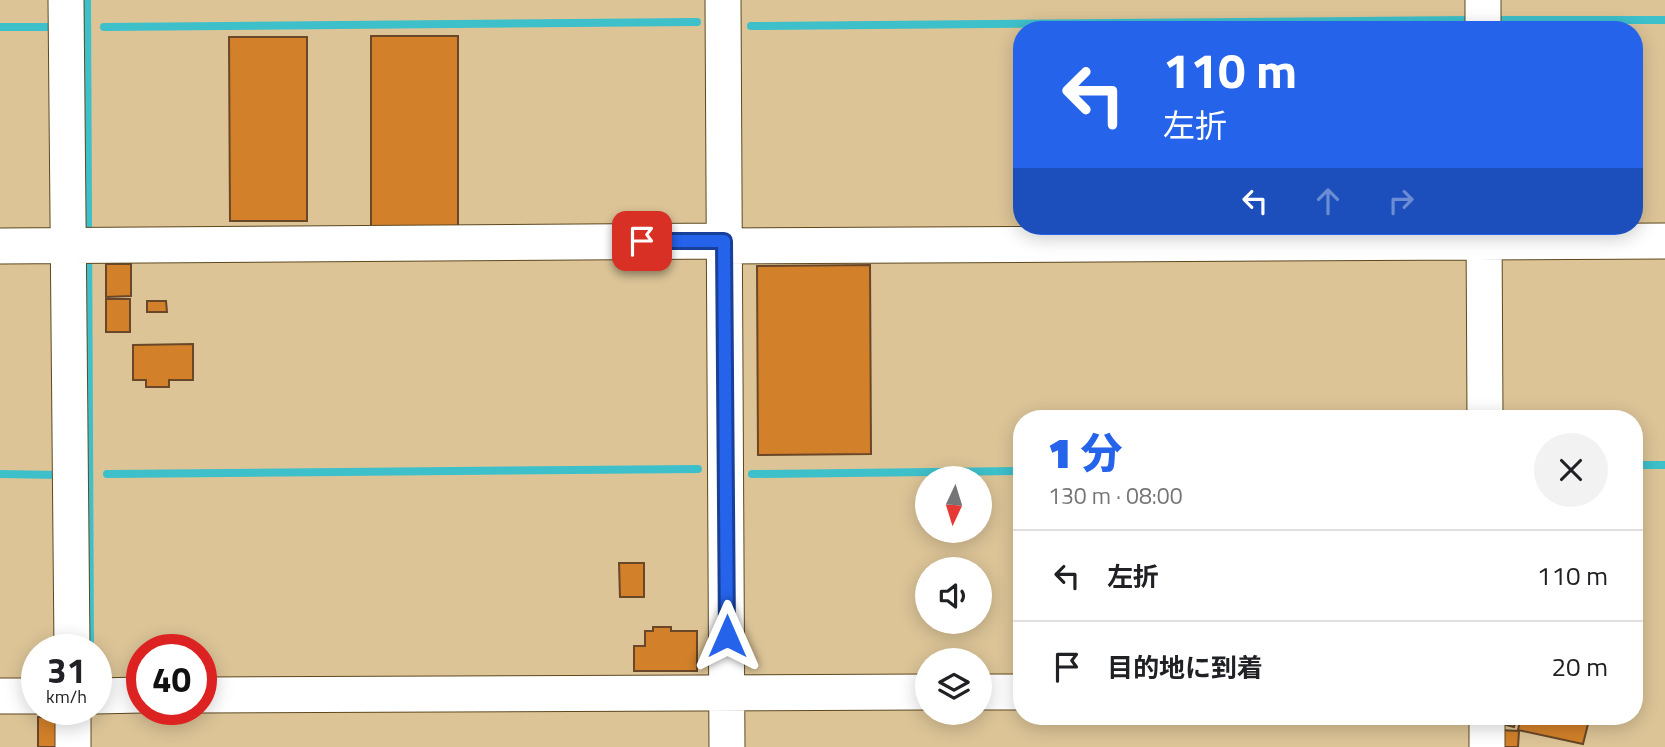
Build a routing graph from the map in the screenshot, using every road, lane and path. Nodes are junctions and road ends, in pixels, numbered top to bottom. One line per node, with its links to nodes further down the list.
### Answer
1 (66, 0): 10 (street)
2 (723, 0): 9 (street)
3 (1483, 0): 4 (street)
4 (1483, 21)
5 (1408, 235): 9 (street)
6 (1484, 235): 12 (street)
7 (1510, 235): 8 (street)
8 (1665, 241)
9 (724, 244): 10 (street); 14 (street)
10 (81, 245): 11 (street); 13 (street)
11 (0, 246)
12 (1485, 410)
13 (72, 634)
14 (727, 692): 15 (street); 18 (street); 24 (street)
15 (915, 692)
16 (992, 692): 17 (street)
17 (1013, 692)
18 (217, 695)
19 (0, 696): 20 (street)
20 (21, 696)
21 (80, 725): 23 (street)
22 (1487, 725): 25 (street)
23 (73, 747)
24 (727, 747)
25 (1487, 747)

